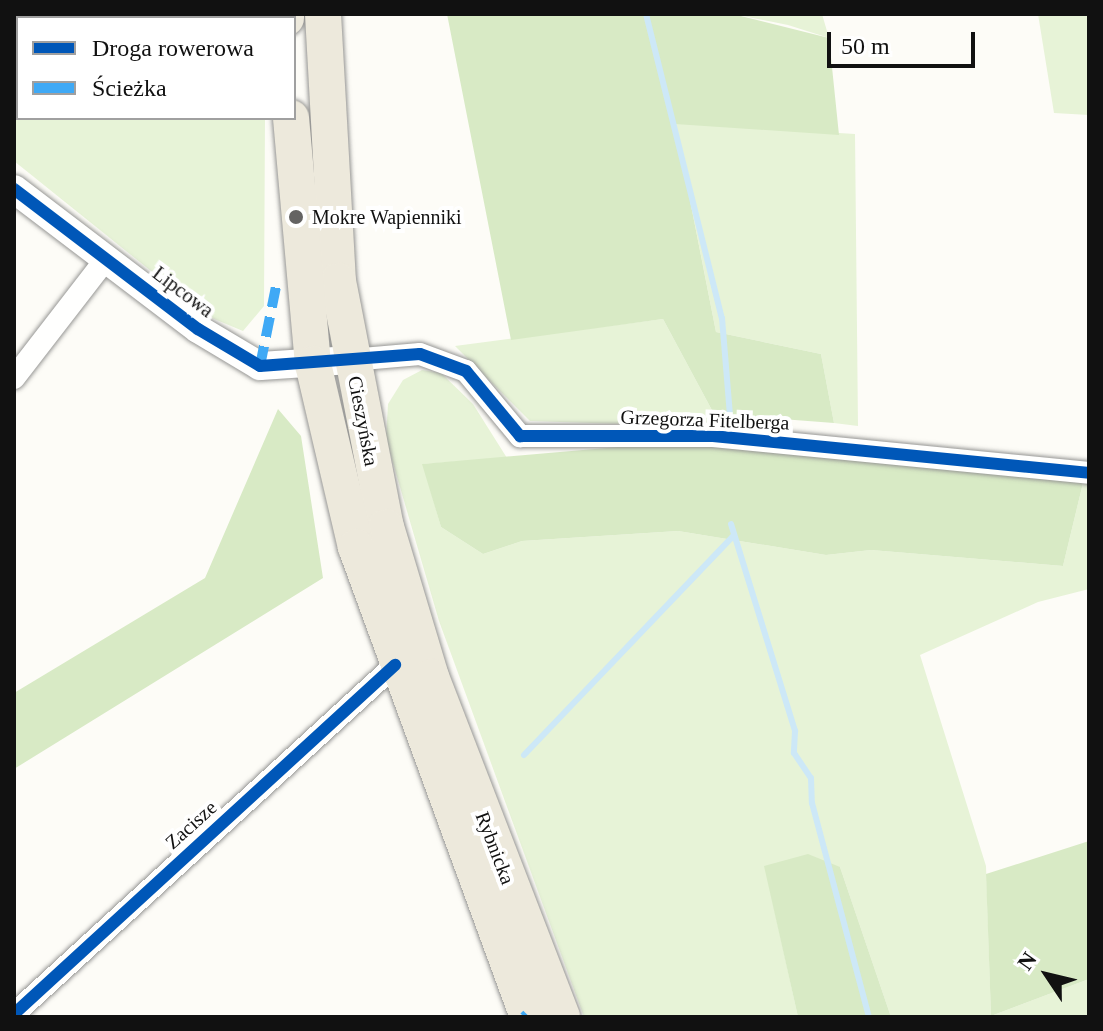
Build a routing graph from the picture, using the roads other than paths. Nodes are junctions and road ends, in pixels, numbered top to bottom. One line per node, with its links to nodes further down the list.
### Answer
1 (323, 14): 5 (main road, Cieszyńska)
2 (291, 120): 6 (main road, Cieszyńska)
3 (14, 189): 4 (street, Lipcowa)
4 (106, 259): 6 (street, Lipcowa); 7 (street)
5 (351, 360): 6 (street, Lipcowa); 8 (street, Grzegorza Fitelberga); 9 (main road, Cieszyńska)
6 (313, 364): 9 (main road, Cieszyńska)
7 (14, 378)
8 (1089, 473)
9 (409, 675): 10 (street, Zacisze); 11 (main road, Rybnicka)
10 (14, 1014)
11 (535, 1016)

